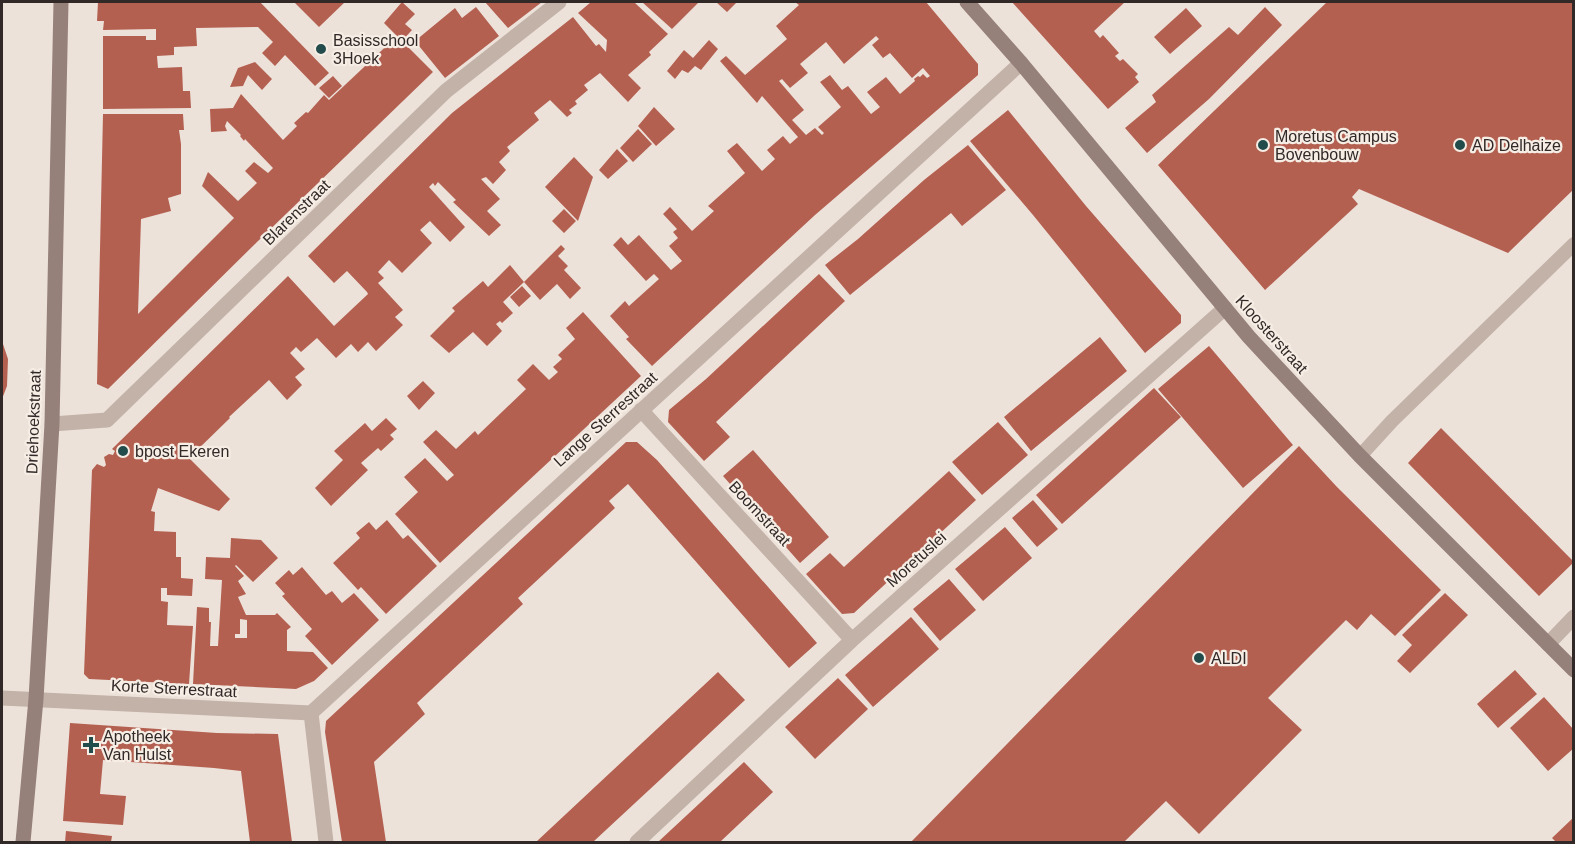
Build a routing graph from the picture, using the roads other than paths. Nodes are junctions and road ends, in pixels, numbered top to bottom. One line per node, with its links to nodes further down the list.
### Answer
1 (61, 2): 8 (main road, Driehoekstraat)
2 (559, 2): 8 (street, Blarenstraat)
3 (967, 2): 4 (main road, Kloosterstraat)
4 (1021, 63): 6 (main road, Kloosterstraat); 7 (street, Lange Sterrestraat)
5 (1574, 244): 9 (lane)
6 (1225, 308): 9 (main road, Kloosterstraat); 11 (street, Moretuslei)
7 (641, 410): 11 (street, Boomstraat); 16 (street, Lange Sterrestraat)
8 (52, 424): 15 (main road, Driehoekstraat)
9 (1360, 456): 12 (main road, Kloosterstraat)
10 (1574, 617): 12 (street)
11 (852, 640): 19 (street, Moretuslei)
12 (1548, 644): 13 (main road, Kloosterstraat)
13 (1574, 670)
14 (2, 698): 15 (street, Korte Sterrestraat)
15 (36, 699): 16 (street, Korte Sterrestraat); 17 (main road, Driehoekstraat)
16 (311, 712): 18 (street)
17 (23, 843)
18 (326, 843)
19 (637, 843)

